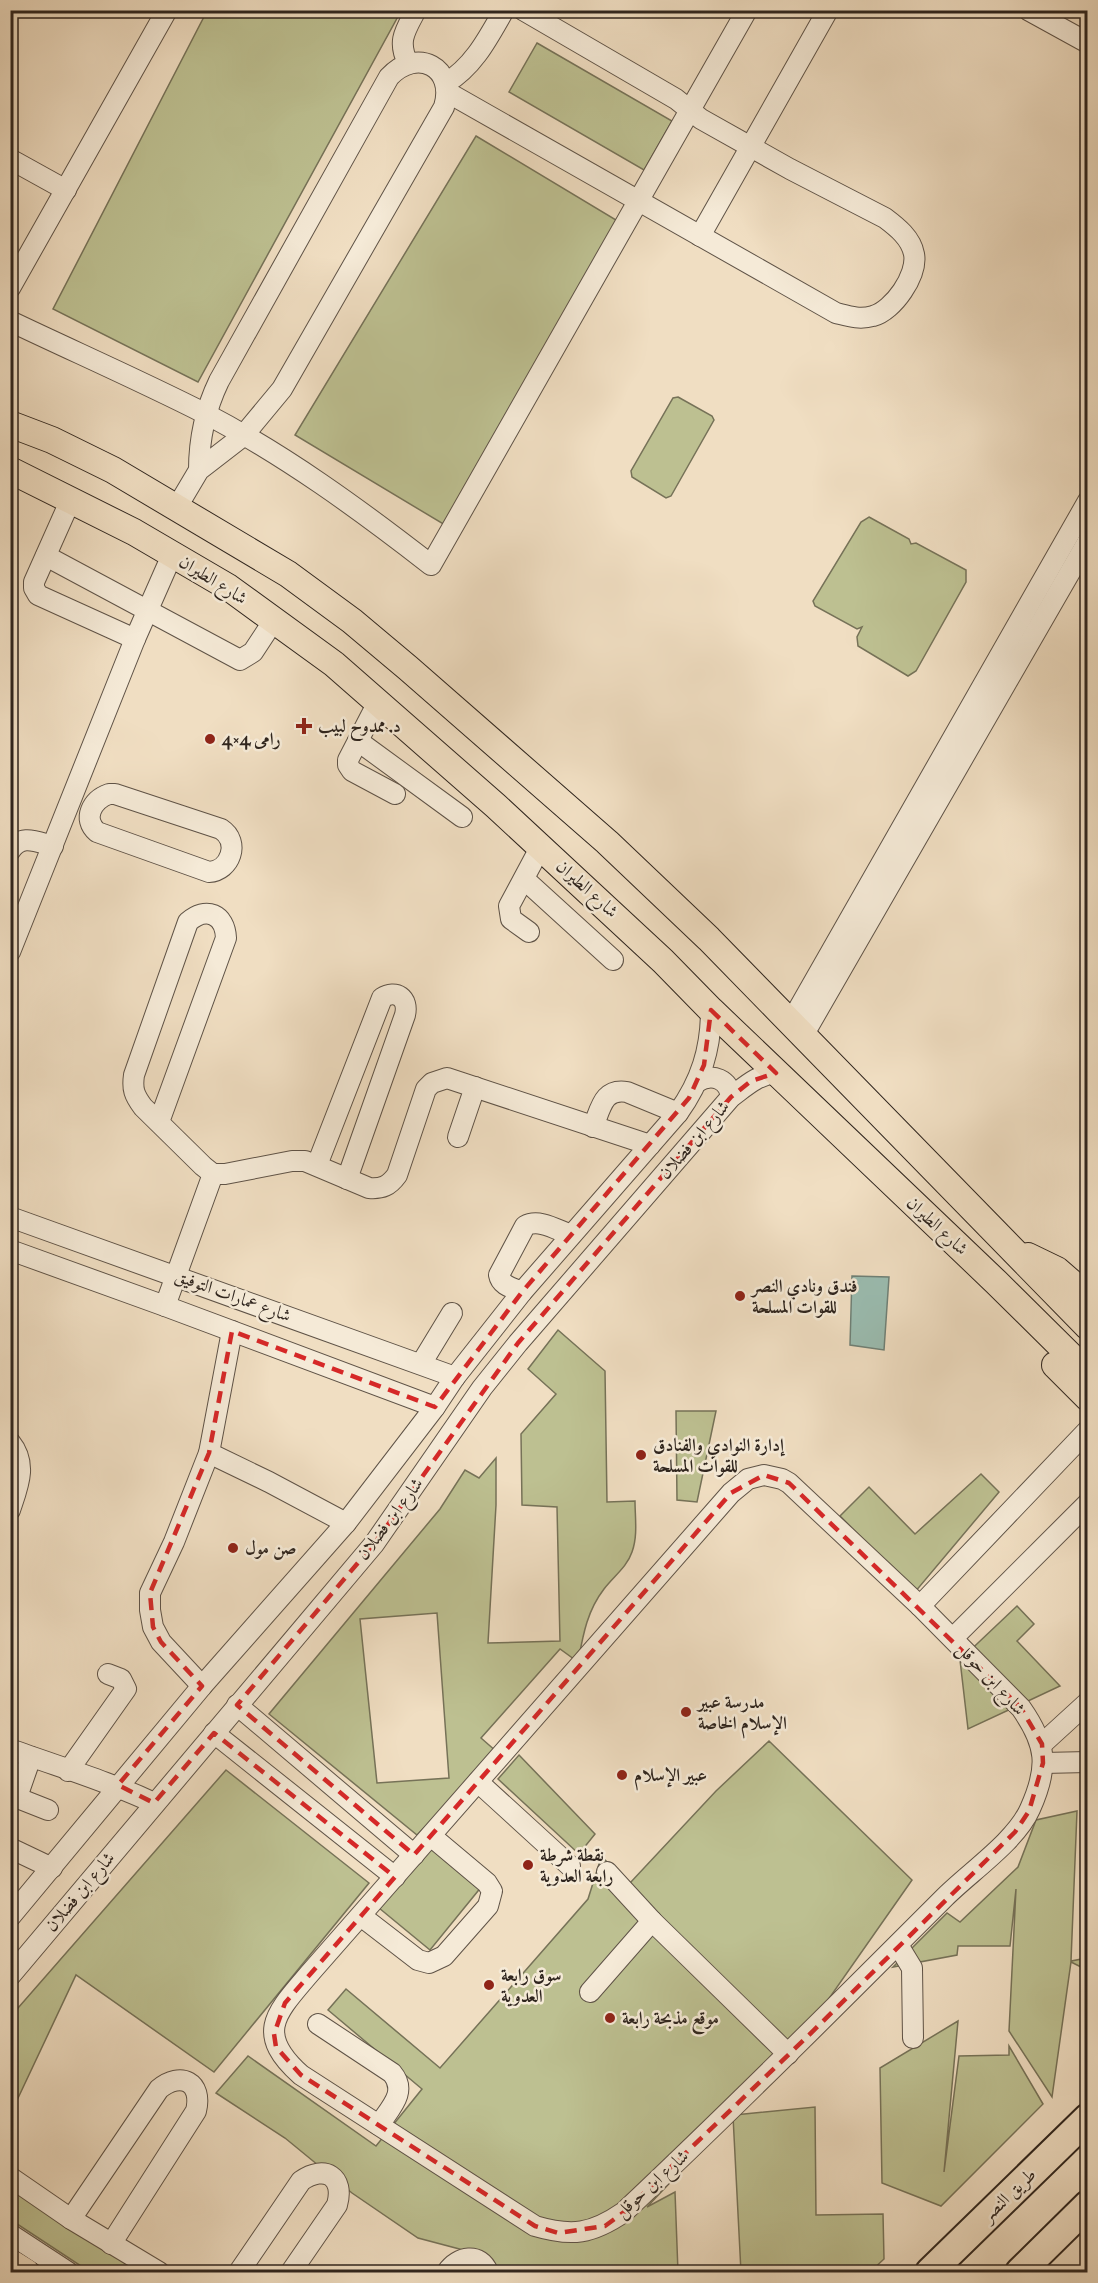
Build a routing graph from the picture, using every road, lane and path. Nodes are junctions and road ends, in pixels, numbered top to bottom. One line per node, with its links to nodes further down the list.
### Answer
1 (167, 10): 14 (street)
2 (416, 10): 9 (street)
3 (504, 10): 10 (street)
4 (523, 10): 11 (street)
5 (747, 10): 11 (street)
6 (828, 10): 12 (street)
7 (1028, 10): 8 (street)
8 (1088, 44)
9 (408, 63): 10 (street); 19 (street)
10 (447, 88): 15 (street); 21 (street)
11 (690, 110): 12 (street); 15 (street)
12 (750, 147): 16 (street); 16 (street)
13 (10, 159): 14 (street)
14 (66, 189): 17 (street)
15 (638, 201): 16 (street); 21 (street)
16 (700, 236)
17 (10, 288)
18 (10, 321): 19 (street)
19 (205, 414): 21 (street); 23 (street)
20 (10, 424): 26 (main road, شارع الطيران)
21 (243, 436): 23 (street)
22 (10, 470): 24 (main road, شارع الطيران)
23 (199, 470): 26 (street)
24 (71, 500): 28 (main road, شارع الطيران); 29 (street)
25 (1088, 501): 30 (street)
26 (177, 507): 48 (main road, شارع الطيران)
27 (1088, 541): 30 (street)
28 (172, 555): 31 (street); 32 (main road, شارع الطيران)
29 (46, 556): 31 (street); 33 (street)
30 (1052, 583): 48 (street)
31 (147, 610): 32 (street); 33 (street)
32 (274, 620): 34 (main road, شارع الطيران)
33 (135, 639): 37 (street)
34 (378, 702): 35 (street); 41 (main road, شارع الطيران)
35 (358, 741): 36 (street); 38 (street)
36 (395, 794)
37 (67, 813): 39 (street); 40 (street)
38 (462, 817)
39 (89, 820): 39 (street)
40 (53, 846): 42 (street); 45 (street)
41 (540, 848): 43 (street); 47 (main road, شارع الطيران)
42 (10, 851)
43 (524, 879): 44 (street); 46 (street)
44 (529, 932)
45 (10, 952)
46 (613, 960)
47 (711, 1010): 49 (main road, شارع الطيران); 50 (street, شارع ابن فضلان)
48 (797, 1028): 64 (main road, شارع الطيران)
49 (776, 1073): 52 (street, شارع ابن فضلان); 66 (main road, شارع الطيران)
50 (697, 1082): 52 (street); 53 (street, شارع ابن فضلان)
51 (474, 1088): 55 (street); 56 (street); 60 (street)
52 (731, 1098): 89 (street, شارع ابن فضلان)
53 (678, 1113): 55 (street); 57 (street, شارع ابن فضلان)
54 (159, 1122): 54 (street); 59 (street)
55 (593, 1126): 57 (street)
56 (458, 1137)
57 (650, 1145): 62 (street, شارع ابن فضلان)
58 (317, 1165): 59 (street); 60 (street); 60 (street)
59 (213, 1174): 65 (street)
60 (347, 1179)
61 (10, 1217): 65 (street, شارع عمارات التوفيق)
62 (572, 1235): 67 (street, شارع ابن فضلان); 67 (street)
63 (10, 1250): 69 (street, شارع عمارات التوفيق)
64 (1014, 1251): 68 (main road, شارع الطيران); 71 (main road)
65 (176, 1276): 69 (street); 73 (street, شارع عمارات التوفيق)
66 (996, 1282): 74 (main road); 76 (main road, شارع الطيران)
67 (522, 1292): 75 (street, شارع ابن فضلان)
68 (1088, 1297)
69 (165, 1306): 72 (street, شارع عمارات التوفيق)
70 (452, 1313): 73 (street)
71 (1088, 1327)
72 (232, 1331): 77 (street, شارع عمارات التوفيق); 80 (street)
73 (421, 1364): 75 (street, شارع عمارات التوفيق)
74 (1088, 1373)
75 (455, 1377): 77 (street, شارع ابن فضلان)
76 (1088, 1398)
77 (435, 1407): 83 (street, شارع ابن فضلان)
78 (1088, 1430): 84 (street)
79 (10, 1442): 82 (street)
80 (208, 1453): 83 (street); 87 (street)
81 (1088, 1503): 85 (street)
82 (10, 1510)
83 (346, 1523): 87 (street, شارع ابن فضلان)
84 (920, 1606): 85 (street, شارع ابن حوقل); 96 (street, شارع ابن حوقل)
85 (953, 1638): 92 (street, شارع ابن حوقل)
86 (108, 1674): 95 (street)
87 (202, 1686): 97 (street, شارع ابن فضلان)
88 (1088, 1702): 92 (street)
89 (237, 1706): 90 (street, شارع ابن فضلان); 103 (street)
90 (214, 1733): 99 (street, شارع ابن فضلان); 107 (street)
91 (10, 1749): 93 (street)
92 (1042, 1753): 94 (street); 111 (street, شارع ابن حوقل)
93 (31, 1756): 95 (street); 98 (street)
94 (1088, 1762)
95 (68, 1771): 97 (street)
96 (478, 1782): 101 (street, شارع ابن حوقل); 104 (street)
97 (118, 1785): 99 (street); 105 (street, شارع ابن فضلان)
98 (14, 1796): 100 (street)
99 (154, 1803): 112 (street, شارع ابن فضلان)
100 (48, 1810)
101 (431, 1836): 103 (street, شارع ابن حوقل); 108 (street)
102 (10, 1848): 105 (street)
103 (414, 1855): 107 (street, شارع ابن حوقل)
104 (570, 1866)
105 (52, 1868): 109 (street, شارع ابن فضلان)
106 (607, 1872): 110 (street)
107 (395, 1877): 108 (street, شارع ابن حوقل)
108 (361, 1916): 118 (street, شارع ابن حوقل)
109 (10, 1917)
110 (652, 1921): 113 (street); 116 (street)
111 (898, 1945): 115 (street); 116 (street, شارع ابن حوقل)
112 (10, 1977)
113 (590, 1992)
114 (318, 2024): 118 (street)
115 (913, 2038)
116 (788, 2054): 118 (street, شارع ابن حوقل)
117 (1088, 2118): 133 (highway, طريق النصر)
118 (379, 2126)
119 (10, 2177): 121 (street)
120 (1088, 2205): 122 (highway)
121 (71, 2219): 124 (street); 124 (street)
122 (1077, 2227): 134 (highway)
123 (10, 2234): 127 (street)
124 (111, 2244): 128 (street)
125 (10, 2262): 126 (main road)
126 (26, 2272)
127 (68, 2272)
128 (159, 2272)
129 (239, 2272): 130 (street)
130 (291, 2272)
131 (447, 2272): 132 (street)
132 (488, 2272)
133 (930, 2272)
134 (1020, 2272)

